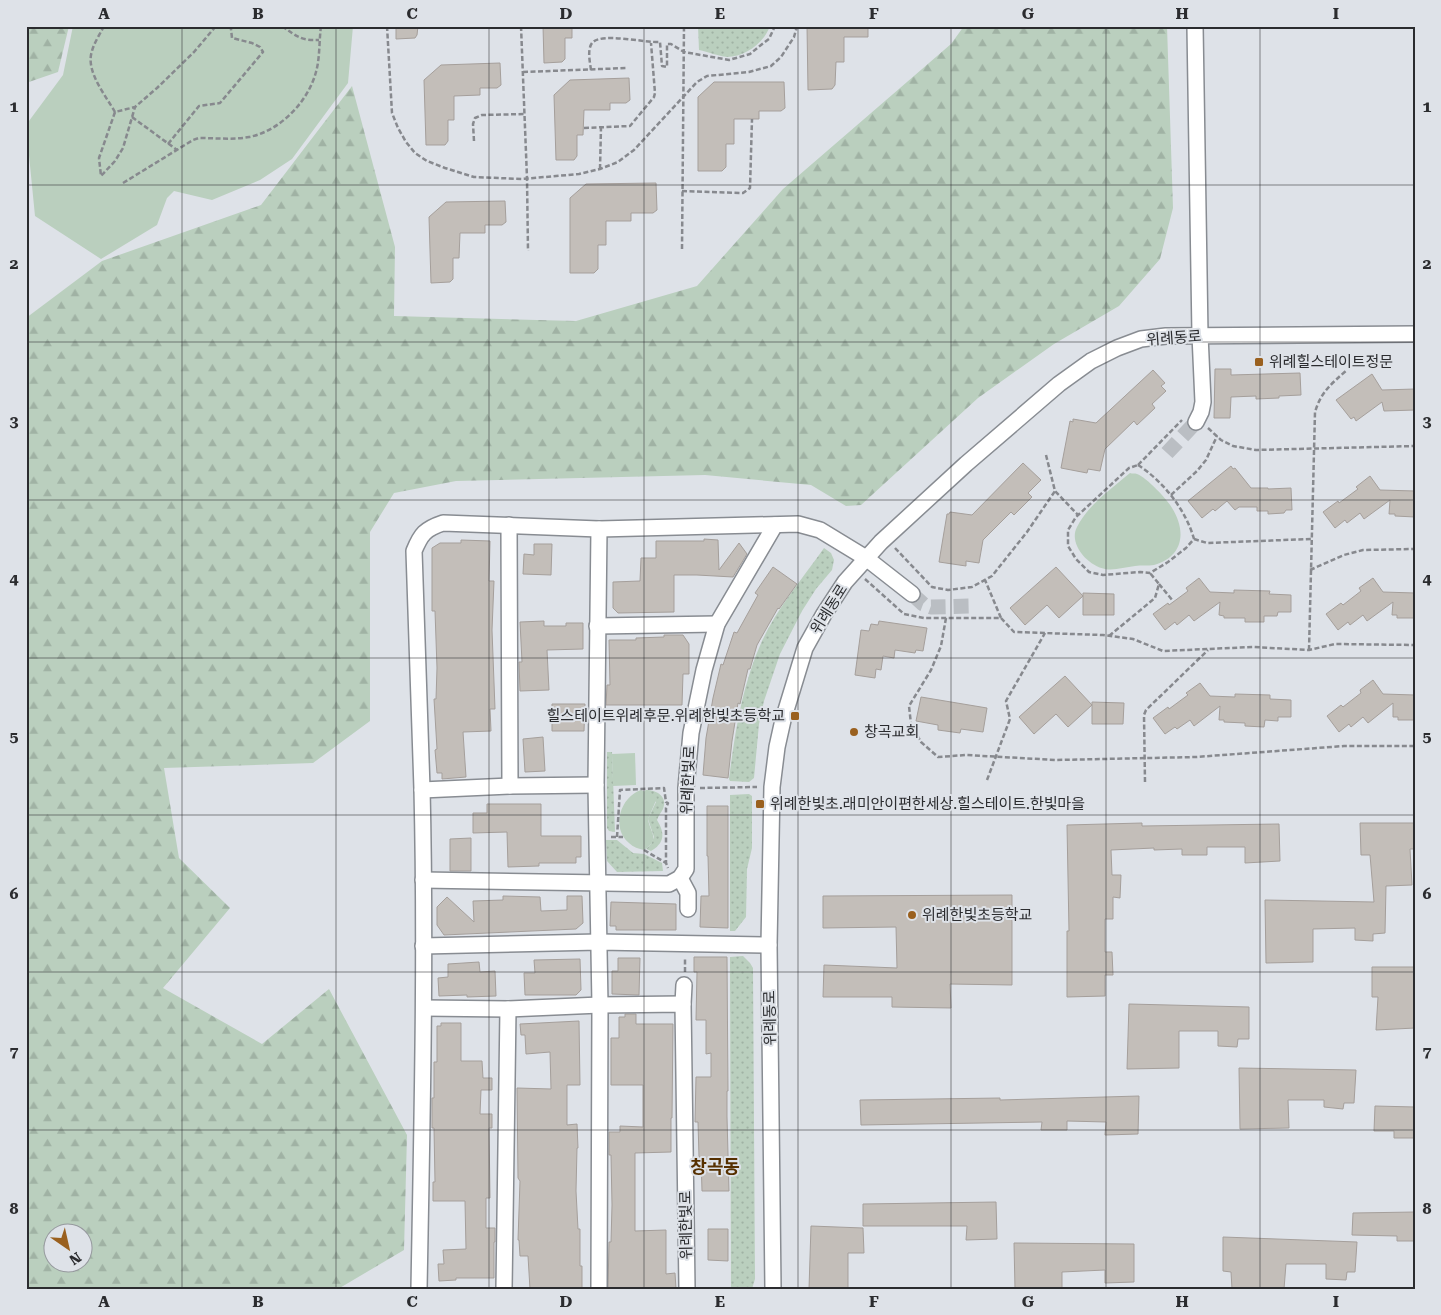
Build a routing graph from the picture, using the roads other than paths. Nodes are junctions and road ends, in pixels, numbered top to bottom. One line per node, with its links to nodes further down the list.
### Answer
1 (1195, 26): 3 (street)
2 (1415, 334): 3 (street, 위례동로)
3 (1200, 335): 4 (street); 8 (street, 위례동로)
4 (1193, 419)
5 (509, 525): 7 (street); 13 (street); 14 (street)
6 (775, 525): 7 (street); 8 (street); 10 (street, 위례한빛로)
7 (599, 529): 11 (street)
8 (866, 558): 9 (street); 20 (street, 위례동로)
9 (912, 594)
10 (718, 624): 11 (street); 15 (street, 위례한빛로)
11 (597, 626): 12 (street)
12 (596, 784): 13 (street); 17 (street)
13 (510, 786): 14 (street)
14 (422, 790): 16 (street)
15 (680, 878): 17 (street); 18 (street)
16 (423, 880): 17 (street); 21 (street)
17 (598, 882): 19 (street)
18 (688, 908)
19 (599, 942): 20 (street); 21 (street); 24 (street)
20 (769, 945): 31 (street, 위례동로)
21 (423, 946): 25 (street)
22 (684, 985): 23 (street, 위례한빛로)
23 (683, 1004): 24 (street); 30 (street, 위례한빛로)
24 (600, 1005): 26 (street); 29 (street)
25 (424, 1008): 26 (street); 27 (street)
26 (508, 1009): 28 (street)
27 (419, 1289)
28 (504, 1289)
29 (599, 1289)
30 (687, 1289)
31 (773, 1289)

